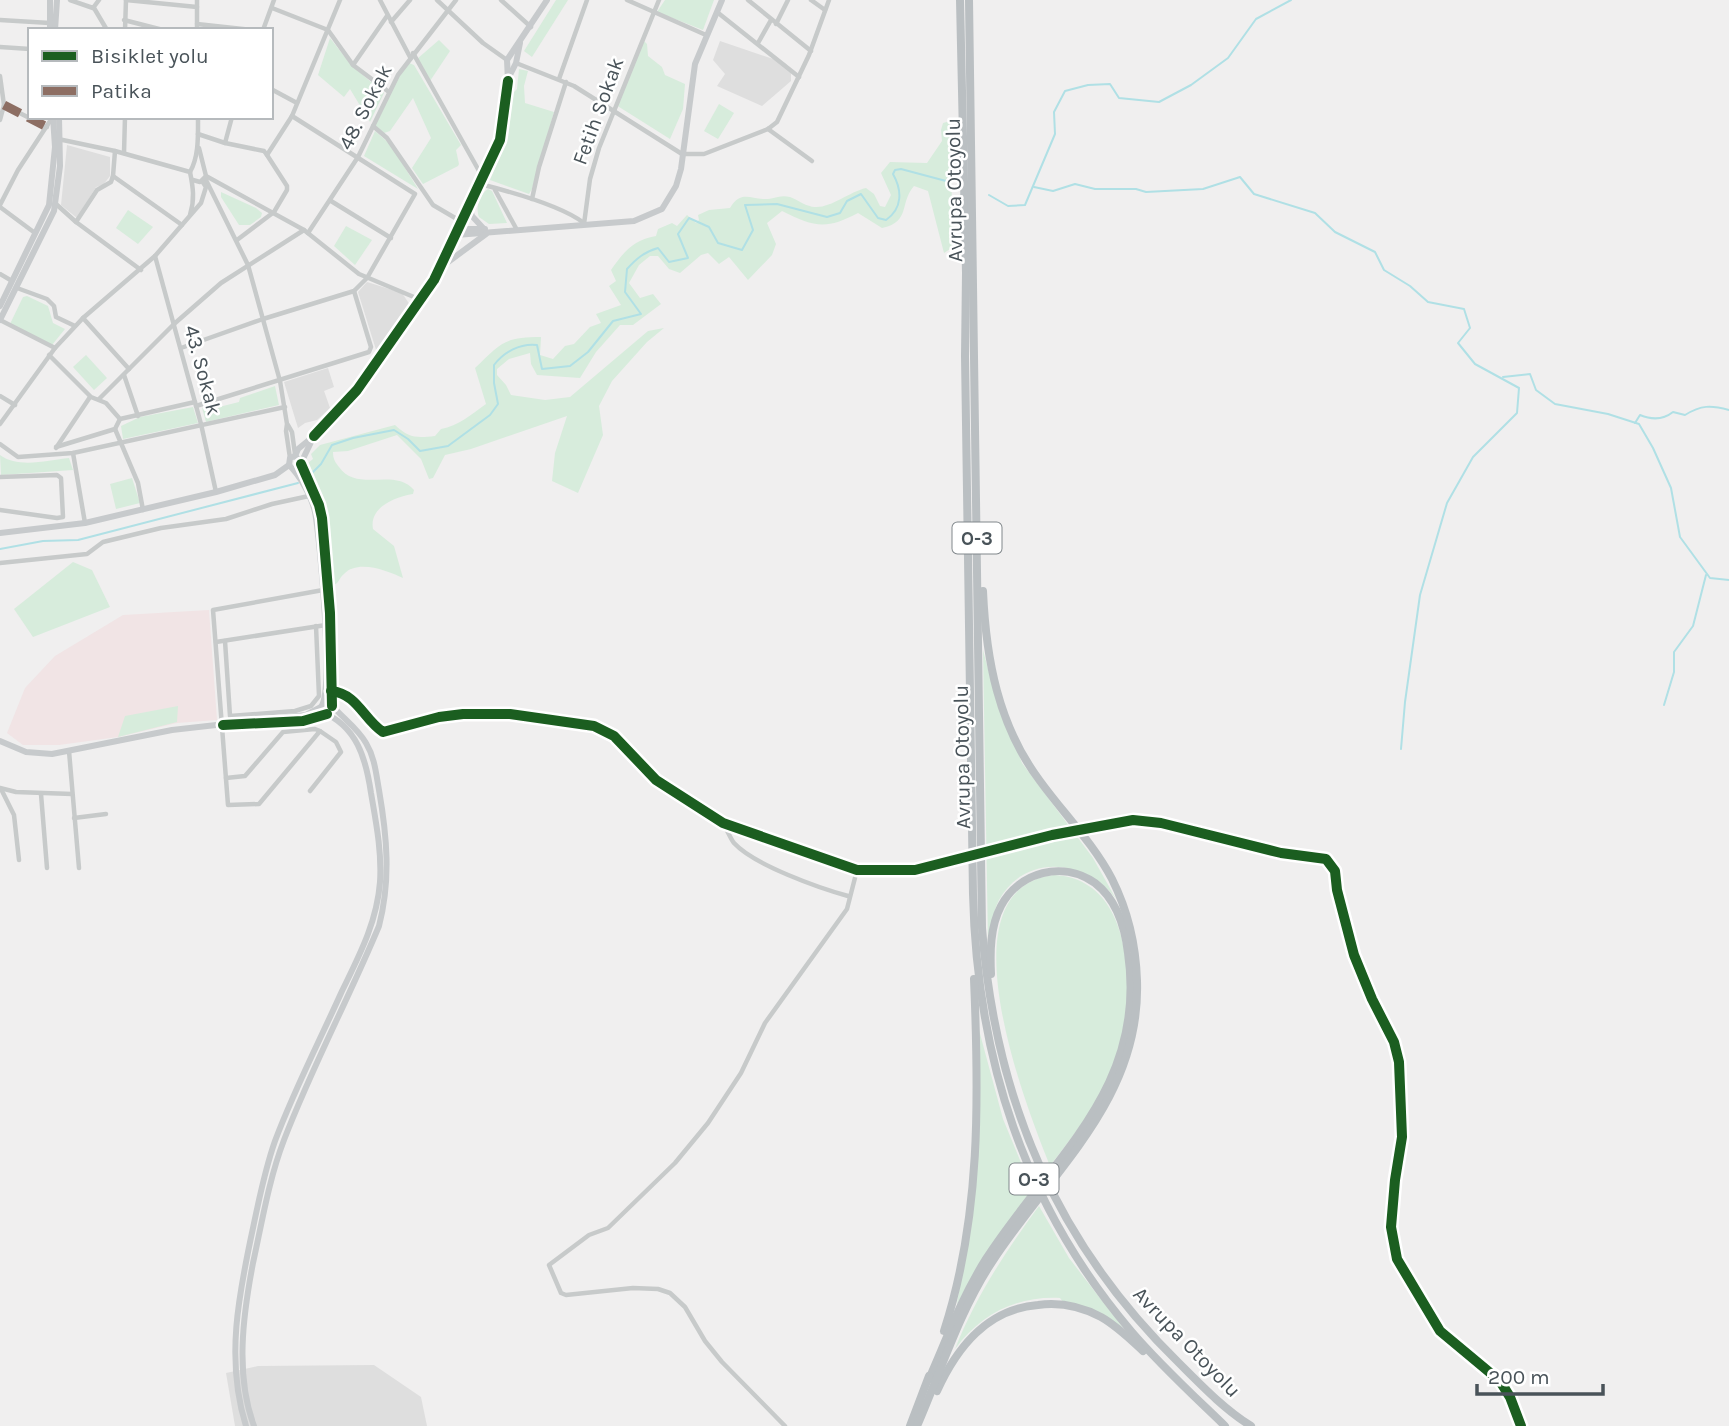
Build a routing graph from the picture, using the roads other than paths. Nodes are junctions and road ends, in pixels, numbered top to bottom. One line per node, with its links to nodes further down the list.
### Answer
1 (50, 0): 38 (main road)
2 (57, 0): 41 (main road)
3 (69, 0): 26 (street)
4 (99, 0): 26 (street)
5 (126, 0): 25 (street); 34 (street)
6 (197, 0): 25 (street)
7 (274, 0): 27 (street)
8 (340, 0): 47 (street)
9 (380, 0): 32 (street)
10 (410, 0): 36 (street)
11 (437, 0): 28 (street)
12 (456, 0): 28 (street, 48. Sokak)
13 (501, 0): 40 (street)
14 (547, 0): 40 (main road)
15 (587, 0): 58 (street)
16 (627, 0): 31 (street)
17 (659, 0): 31 (street, Fetih Sokak)
18 (722, 0): 30 (main road)
19 (748, 0): 35 (street)
20 (788, 0): 37 (street)
21 (811, 0): 29 (street)
22 (829, 0): 29 (street)
23 (960, 0): 191 (highway, Avrupa Otoyolu / O-3)
24 (969, 0): 161 (highway, Avrupa Otoyolu / O-3)
25 (197, 7): 39 (street)
26 (94, 8): 42 (street)
27 (272, 8): 46 (street); 47 (street)
28 (447, 9): 53 (street, 48. Sokak); 54 (street)
29 (825, 10): 52 (street)
30 (716, 12): 48 (main road); 49 (street)
31 (654, 13): 48 (street); 64 (street, Fetih Sokak)
32 (387, 16): 36 (street); 55 (street)
33 (0, 20): 38 (street)
34 (124, 20): 43 (street); 44 (street)
35 (771, 20): 37 (street); 49 (street)
36 (391, 22): 53 (street)
37 (776, 24): 52 (street)
38 (50, 27)
39 (197, 27): 45 (street)
40 (531, 27): 54 (main road)
41 (55, 28)
42 (106, 28)
43 (125, 28)
44 (155, 28)
45 (215, 28)
46 (265, 28)
47 (328, 30): 55 (street); 62 (street)
48 (706, 35): 84 (main road)
49 (758, 43): 57 (street)
50 (0, 47): 51 (street)
51 (28, 49)
52 (811, 51): 57 (street)
53 (412, 55): 61 (street, 48. Sokak); 94 (street)
54 (511, 62): 58 (street); 94 (main road)
55 (353, 65): 61 (street)
56 (0, 76): 63 (street)
57 (799, 77): 77 (street)
58 (559, 79): 59 (street)
59 (566, 82): 64 (street); 96 (street)
60 (273, 90): 62 (street)
61 (389, 92): 75 (street, 48. Sokak)
62 (297, 103): 65 (street)
63 (4, 105): 66 (street); 74 (street)
64 (613, 110): 84 (street); 104 (street, Fetih Sokak)
65 (292, 116): 85 (street); 86 (street)
66 (28, 117)
67 (31, 119): 76 (street)
68 (52, 119): 76 (street)
69 (53, 119): 79 (main road)
70 (59, 119): 79 (main road)
71 (125, 119): 83 (street)
72 (198, 119): 78 (street)
73 (231, 119): 80 (street)
74 (0, 120)
75 (373, 126): 86 (street, 48. Sokak); 106 (street)
76 (47, 127): 99 (street)
77 (768, 129): 84 (street); 87 (street)
78 (198, 134): 80 (street); 81 (street)
79 (57, 139): 82 (street); 98 (main road); 110 (main road)
80 (225, 144): 85 (street)
81 (198, 145): 88 (street); 89 (street)
82 (115, 150): 83 (street); 91 (street)
83 (124, 153): 90 (street)
84 (682, 154): 104 (main road)
85 (268, 155): 101 (street)
86 (358, 157): 97 (street, 48. Sokak); 111 (street)
87 (812, 161)
88 (194, 166): 89 (street); 90 (street)
89 (205, 169): 92 (street)
90 (190, 172): 93 (street)
91 (113, 176): 103 (street); 105 (street)
92 (204, 178): 93 (street); 101 (street); 102 (street); 112 (street)
93 (193, 180): 102 (street)
94 (482, 181): 95 (street); 100 (main road)
95 (495, 189): 96 (street); 107 (street)
96 (532, 199): 104 (street)
97 (331, 201): 109 (street, 48. Sokak); 111 (street)
98 (55, 204): 103 (street); 120 (main road)
99 (0, 206): 110 (street)
100 (470, 206): 106 (main road); 108 (main road)
101 (274, 212): 109 (street); 112 (street)
102 (189, 216): 105 (street)
103 (76, 222): 116 (street)
104 (584, 224): 107 (main road)
105 (182, 225): 113 (street)
106 (459, 229): 108 (main road); 115 (main road)
107 (517, 230): 108 (main road)
108 (488, 231): 115 (main road)
109 (306, 232): 114 (street); 118 (street)
110 (36, 234): 119 (main road)
111 (391, 238): 118 (street)
112 (237, 240): 114 (street)
113 (155, 256): 116 (street); 127 (street, 43. Sokak)
114 (248, 265): 125 (street); 127 (street)
115 (440, 268): 122 (main road)
116 (141, 270): 124 (street)
117 (0, 274): 119 (street)
118 (367, 278): 121 (street); 122 (street)
119 (12, 281): 123 (main road)
120 (17, 288): 126 (main road); 128 (street)
121 (354, 291): 125 (street); 134 (street)
122 (421, 300): 146 (main road)
123 (0, 306)
124 (83, 318): 128 (street); 132 (street)
125 (263, 319): 130 (street); 134 (street)
126 (0, 320): 129 (street)
127 (174, 324): 130 (street, 43. Sokak); 132 (street)
128 (75, 326): 129 (street)
129 (55, 348): 131 (street)
130 (181, 348): 138 (street, 43. Sokak)
131 (49, 355): 136 (street); 139 (street)
132 (129, 369): 133 (street)
133 (124, 375): 137 (street); 141 (street)
134 (280, 381): 138 (street); 140 (street)
135 (0, 396): 139 (street)
136 (90, 397): 137 (street); 149 (street)
137 (99, 399): 142 (street)
138 (196, 404): 141 (street); 144 (street, 43. Sokak)
139 (15, 405): 143 (street)
140 (285, 407): 144 (street); 152 (street)
141 (138, 416): 142 (street)
142 (120, 419): 145 (street)
143 (0, 424)
144 (201, 424): 148 (street); 155 (street, 43. Sokak)
145 (116, 429): 148 (street); 149 (street)
146 (314, 436): 152 (main road); 153 (main road)
147 (0, 444): 151 (street)
148 (122, 444): 150 (street); 158 (street)
149 (56, 447): 151 (street)
150 (73, 453): 151 (street); 159 (street)
151 (51, 454)
152 (292, 462): 153 (main road); 155 (main road); 156 (main road)
153 (301, 464): 164 (main road)
154 (0, 477): 157 (street)
155 (216, 492): 158 (main road)
156 (309, 496): 162 (street); 163 (main road)
157 (0, 510)
158 (144, 510): 159 (main road)
159 (85, 523): 160 (main road)
160 (0, 533)
161 (977, 540): 192 (highway, Avrupa Otoyolu / O-3); 193 (highway)
162 (0, 563)
163 (323, 590): 164 (main road); 167 (street)
164 (328, 625): 165 (street); 168 (main road); 169 (main road)
165 (316, 626): 166 (street); 166 (street)
166 (225, 641): 167 (street)
167 (216, 642): 173 (street)
168 (331, 691): 170 (main road); 185 (street)
169 (322, 705): 170 (main road); 171 (main road); 173 (main road)
170 (332, 706): 171 (main road); 198 (main road)
171 (327, 714): 172 (main road); 197 (main road)
172 (282, 723): 173 (main road); 175 (street)
173 (223, 725): 177 (main road); 178 (street)
174 (320, 731): 175 (street); 178 (street); 180 (street)
175 (283, 732): 178 (street)
176 (0, 741): 177 (main road)
177 (69, 751): 182 (street)
178 (226, 778)
179 (1, 788): 181 (street); 186 (street)
180 (310, 791)
181 (41, 794): 182 (street); 187 (street)
182 (72, 794): 184 (street)
183 (106, 814): 184 (street)
184 (74, 818): 188 (street)
185 (723, 823): 189 (street); 190 (street)
186 (19, 860)
187 (47, 868)
188 (79, 868)
189 (857, 870): 190 (street); 204 (street)
190 (848, 897): 199 (street)
191 (974, 920): 195 (highway); 196 (highway, Avrupa Otoyolu / O-3)
192 (1006, 1074): 193 (highway); 203 (highway, Avrupa Otoyolu / O-3)
193 (1069, 1152): 194 (highway)
194 (1027, 1207): 195 (highway); 201 (highway)
195 (929, 1378): 200 (highway)
196 (1191, 1393): 201 (highway); 202 (highway, Avrupa Otoyolu / O-3)
197 (246, 1426)
198 (254, 1426)
199 (785, 1426)
200 (910, 1426)
201 (920, 1426)
202 (1225, 1426)
203 (1251, 1426)
204 (1521, 1426)

